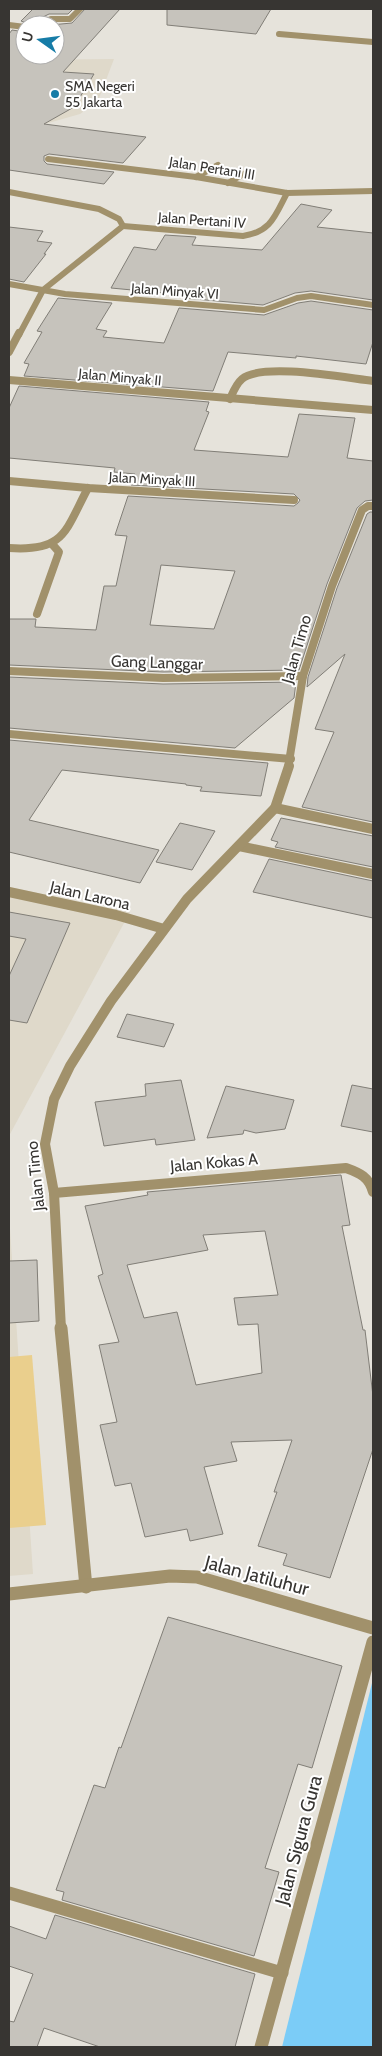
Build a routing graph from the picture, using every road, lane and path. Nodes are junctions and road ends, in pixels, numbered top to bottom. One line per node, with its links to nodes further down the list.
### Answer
1 (80, 9): 2 (street)
2 (65, 19)
3 (279, 34): 4 (street)
4 (373, 42)
5 (48, 159): 8 (street, Jalan Pertani III)
6 (218, 165): 8 (street)
7 (249, 171): 9 (street)
8 (196, 177): 9 (street, Jalan Pertani III)
9 (228, 183): 12 (street, Jalan Pertani III)
10 (373, 191): 12 (street, Jalan Pertani III)
11 (9, 192): 13 (street)
12 (287, 193): 13 (street, Jalan Pertani IV)
13 (123, 226): 15 (street)
14 (9, 284): 15 (street, Jalan Minyak VI)
15 (43, 290): 16 (street, Jalan Minyak VI); 17 (street)
16 (373, 305)
17 (9, 352)
18 (9, 380): 20 (street, Jalan Minyak II)
19 (373, 381): 20 (street)
20 (230, 399): 21 (street, Jalan Minyak II)
21 (373, 410)
22 (9, 481): 23 (street, Jalan Minyak III)
23 (88, 488): 24 (street, Jalan Minyak III); 26 (street)
24 (294, 500)
25 (371, 506): 30 (street, Jalan Timo)
26 (52, 544): 27 (street); 28 (street)
27 (9, 548)
28 (37, 614)
29 (9, 671): 30 (street, Gang Langgar)
30 (303, 676): 32 (street, Jalan Timo)
31 (9, 734): 32 (street)
32 (291, 759): 33 (street, Jalan Timo)
33 (275, 808): 34 (street); 35 (street, Jalan Timo)
34 (373, 829)
35 (239, 846): 36 (street); 38 (street, Jalan Timo)
36 (373, 874)
37 (9, 892): 38 (street, Jalan Larona)
38 (164, 929): 40 (street, Jalan Timo)
39 (372, 1188): 40 (street, Jalan Kokas A)
40 (54, 1193): 41 (street, Jalan Timo)
41 (86, 1587): 42 (street, Jalan Jatiluhur); 43 (street, Jalan Jatiluhur)
42 (9, 1594)
43 (373, 1628)
44 (373, 1642): 46 (street, Jalan Sigura Gura)
45 (9, 1893): 46 (street)
46 (282, 1973): 47 (street, Jalan Sigura Gura)
47 (261, 2047)

